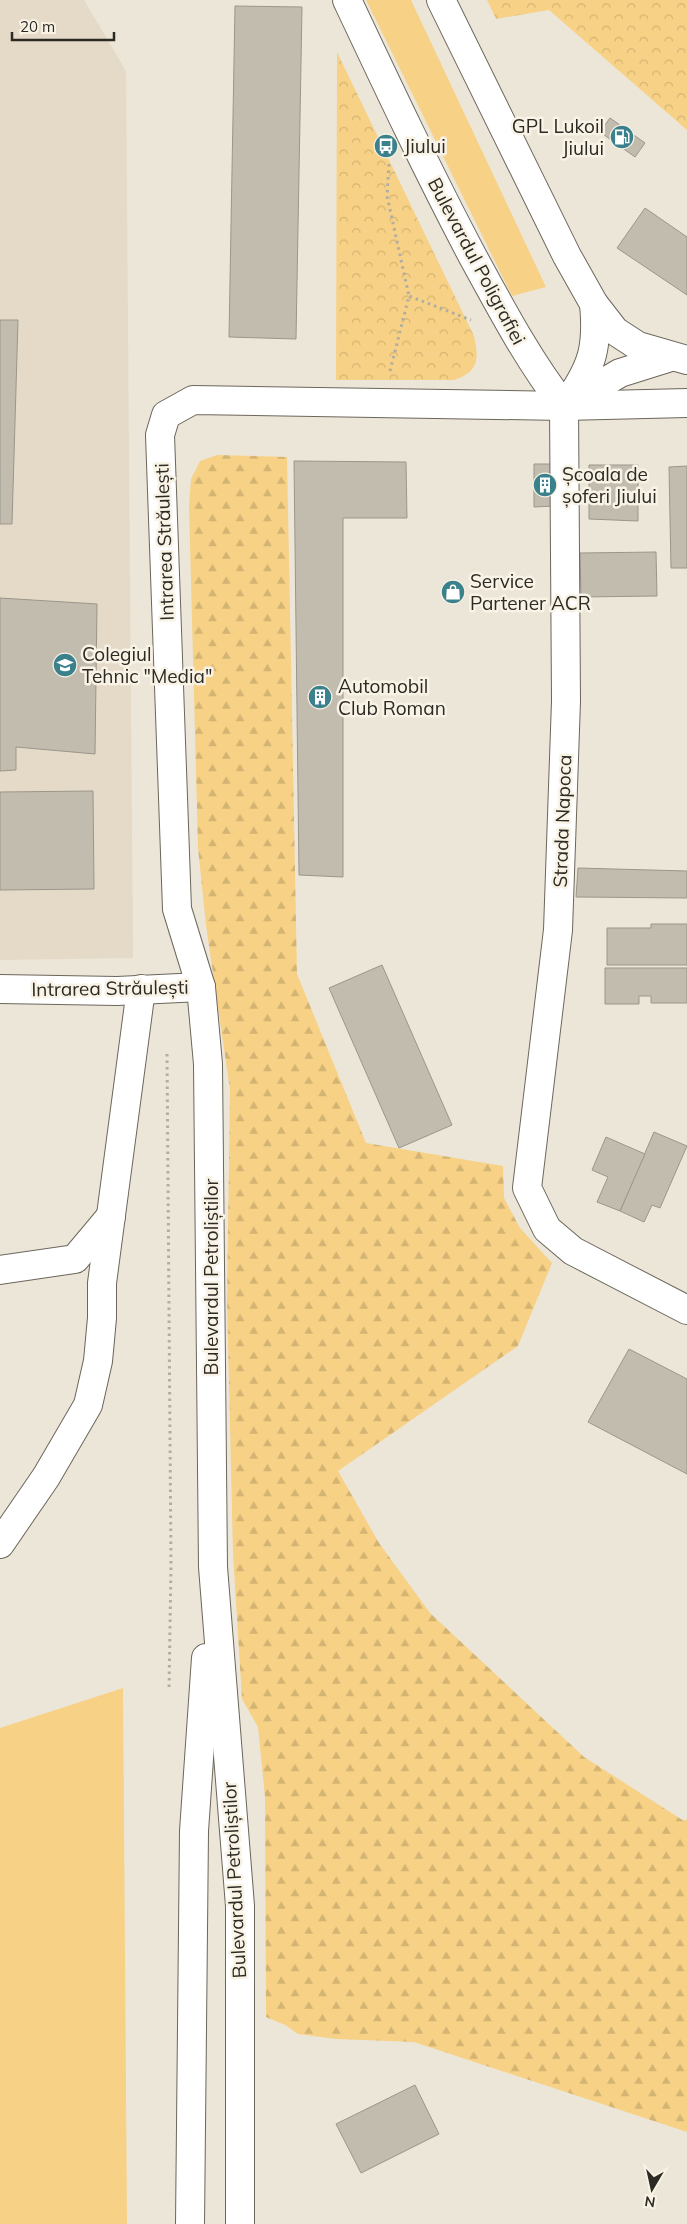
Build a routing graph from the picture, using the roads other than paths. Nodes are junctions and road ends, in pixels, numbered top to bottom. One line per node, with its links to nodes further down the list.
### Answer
1 (348, 0): 6 (street, Bulevardul Poligrafiei)
2 (441, 0): 3 (street)
3 (594, 304): 4 (street); 6 (street)
4 (679, 358): 6 (street)
5 (687, 404): 6 (street)
6 (564, 406): 7 (street, Intrarea Străulești); 12 (street, Strada Napoca)
7 (201, 986): 9 (street, Intrarea Străulești); 14 (street, Bulevardul Petroliștilor)
8 (0, 989): 9 (street, Intrarea Străulești)
9 (141, 989): 10 (street)
10 (111, 1216): 11 (street); 13 (street)
11 (0, 1270)
12 (687, 1310)
13 (0, 1544)
14 (213, 1567): 15 (street, Bulevardul Petroliștilor); 16 (street, Bulevardul Petroliștilor)
15 (190, 2224)
16 (240, 2224)

